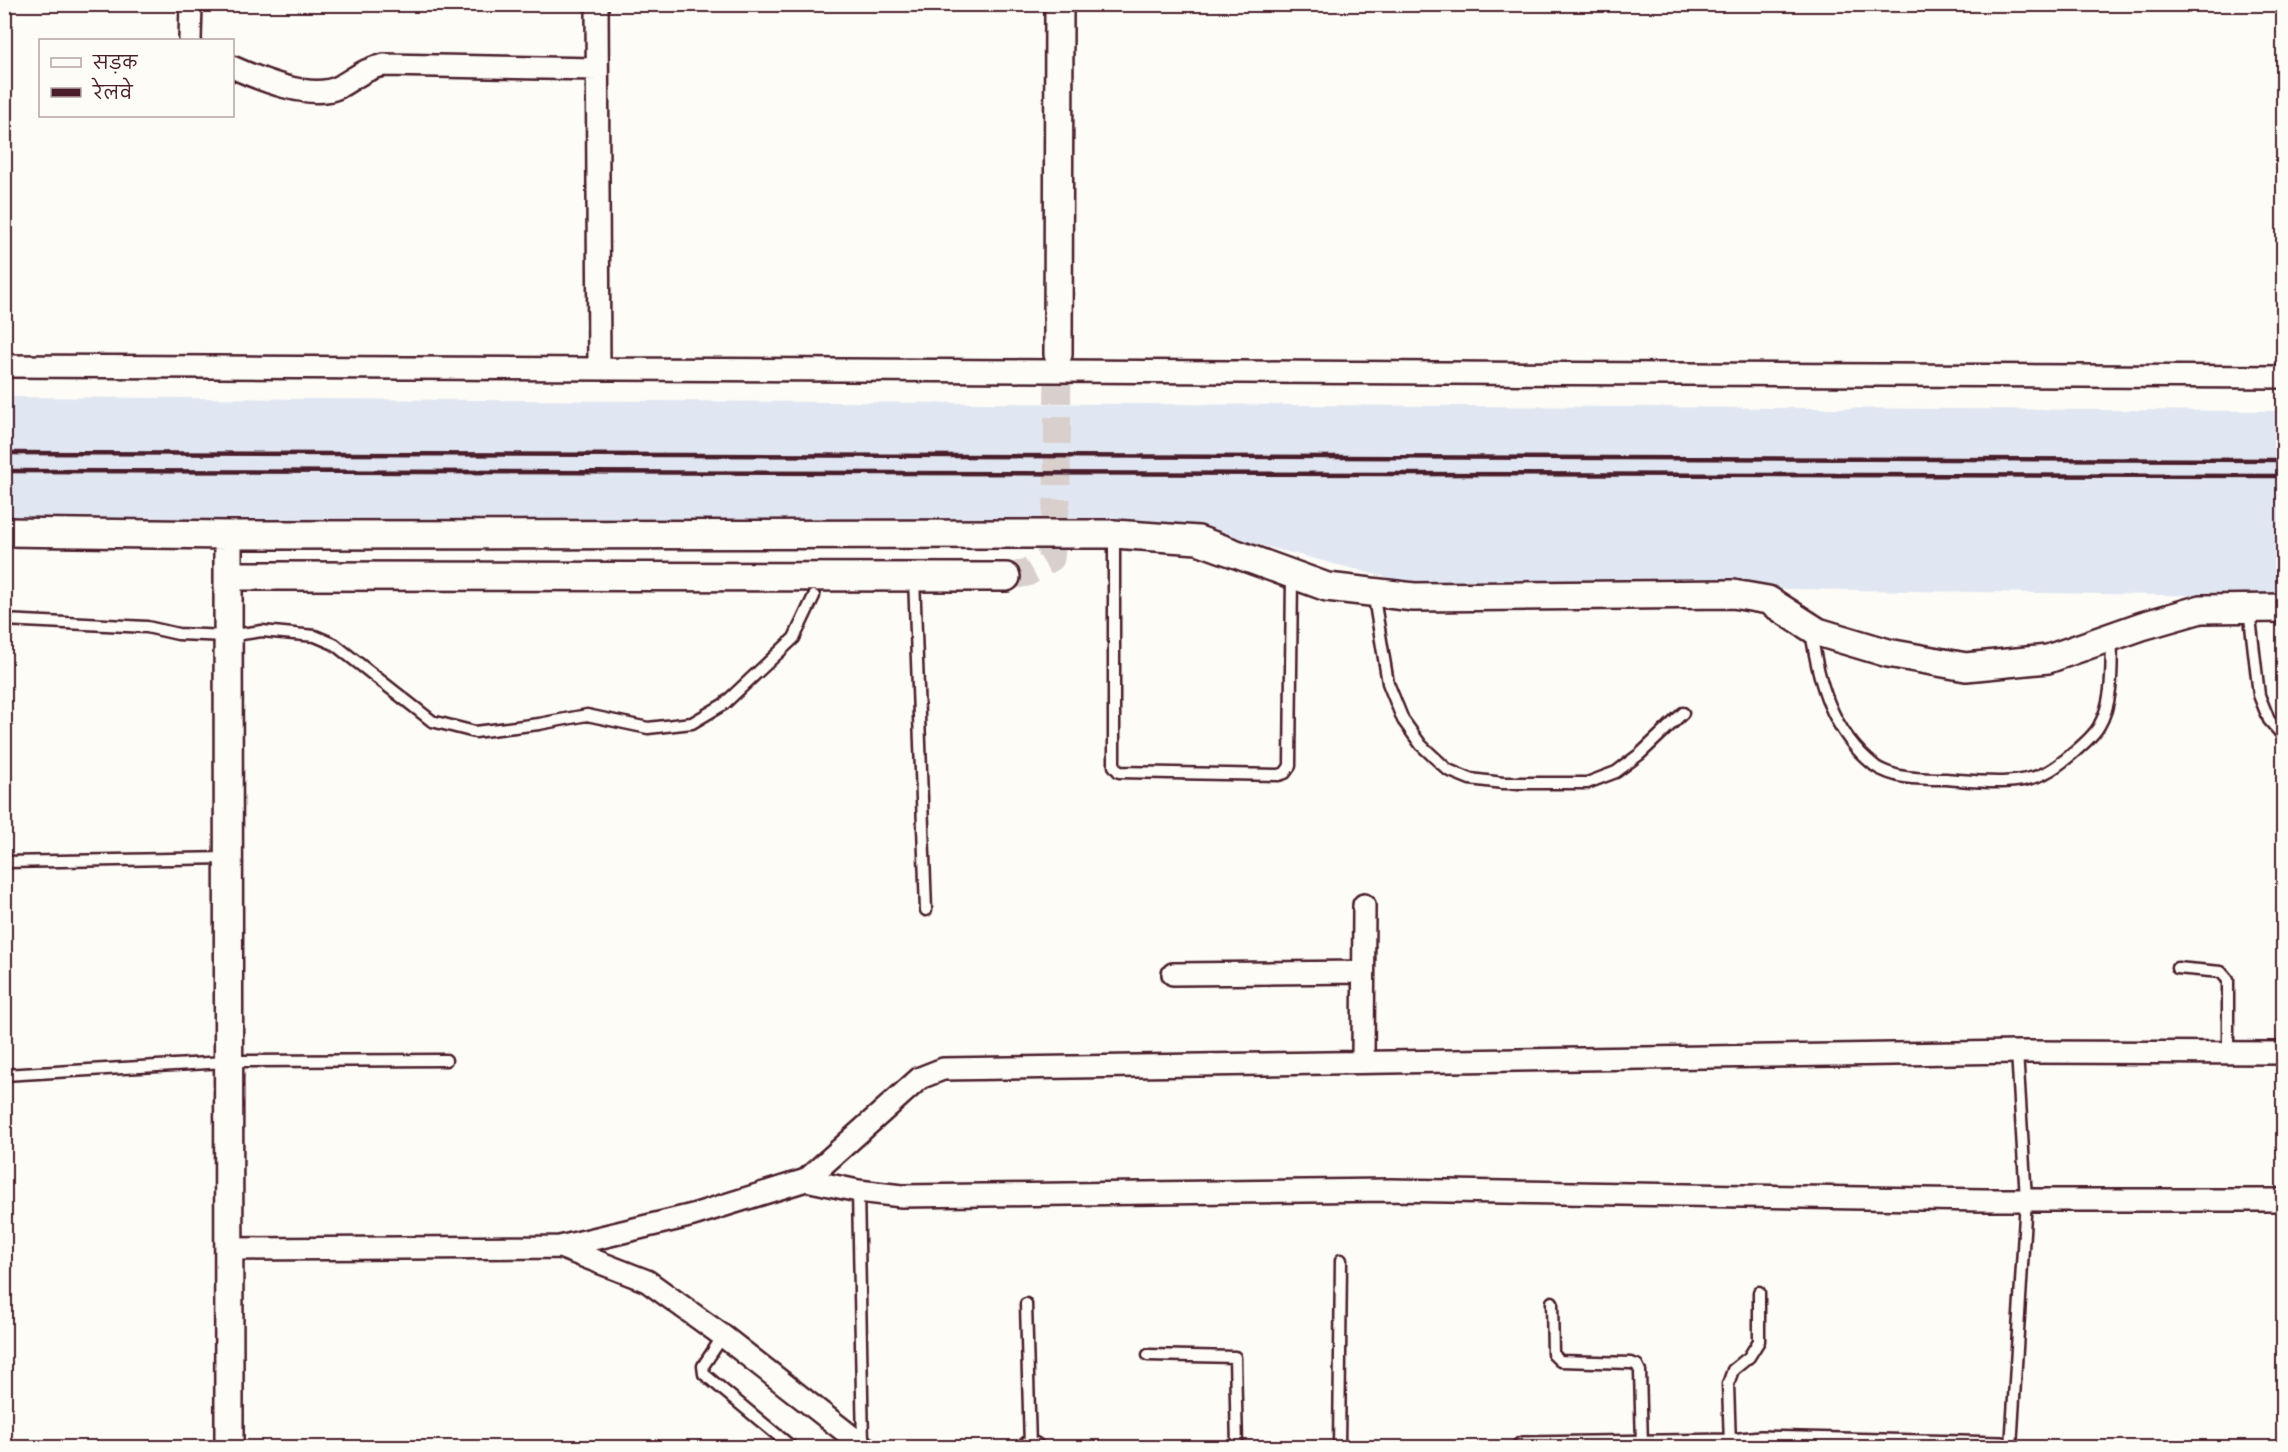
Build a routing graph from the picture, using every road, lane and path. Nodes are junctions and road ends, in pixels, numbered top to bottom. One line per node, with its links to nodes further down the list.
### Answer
1 (191, 4): 4 (street)
2 (597, 4): 6 (street)
3 (1059, 4): 7 (street)
4 (190, 39)
5 (234, 68): 6 (street)
6 (597, 69): 9 (street)
7 (1058, 354)
8 (4, 366): 9 (street)
9 (599, 369): 10 (street)
10 (2283, 377)
11 (4, 532): 12 (street)
12 (228, 534): 13 (street); 15 (street)
13 (1114, 534): 14 (street); 14 (lane)
14 (1292, 575): 18 (street)
15 (228, 576): 16 (street); 24 (street)
16 (914, 577): 17 (street); 31 (lane)
17 (1006, 577)
18 (1373, 592): 23 (street); 26 (lane)
19 (814, 596): 24 (lane)
20 (2283, 608): 21 (street)
21 (2249, 609): 25 (street); 27 (lane)
22 (4, 620): 24 (lane)
23 (1811, 628): 25 (street); 25 (lane)
24 (228, 636): 28 (street)
25 (2112, 636)
26 (1683, 712)
27 (2283, 737)
28 (228, 858): 29 (lane); 39 (street)
29 (4, 862)
30 (1364, 905): 33 (street)
31 (926, 910)
32 (2177, 968): 36 (lane)
33 (1363, 972): 34 (street); 40 (street)
34 (1173, 975)
35 (2017, 1052): 36 (street); 40 (street); 44 (lane)
36 (2228, 1053): 37 (street)
37 (2283, 1053)
38 (446, 1060): 39 (lane)
39 (228, 1062): 41 (lane); 47 (street)
40 (1363, 1062): 42 (street)
41 (4, 1075)
42 (806, 1180): 43 (street); 46 (street)
43 (858, 1191): 44 (street); 56 (lane)
44 (2026, 1199): 45 (street); 65 (lane)
45 (2283, 1200)
46 (560, 1247): 47 (street); 52 (street)
47 (229, 1249): 58 (street)
48 (1341, 1260): 62 (lane)
49 (1759, 1292): 57 (lane)
50 (1552, 1302): 54 (lane)
51 (1026, 1304): 60 (lane)
52 (723, 1336): 56 (street); 59 (lane)
53 (1148, 1355): 61 (lane)
54 (1642, 1444): 57 (street); 63 (street)
55 (1762, 1445): 57 (street); 64 (street)
56 (865, 1446)
57 (1730, 1446)
58 (229, 1448)
59 (793, 1448)
60 (1031, 1448)
61 (1236, 1448)
62 (1339, 1448)
63 (1523, 1448)
64 (2001, 1448)
65 (2011, 1448)

